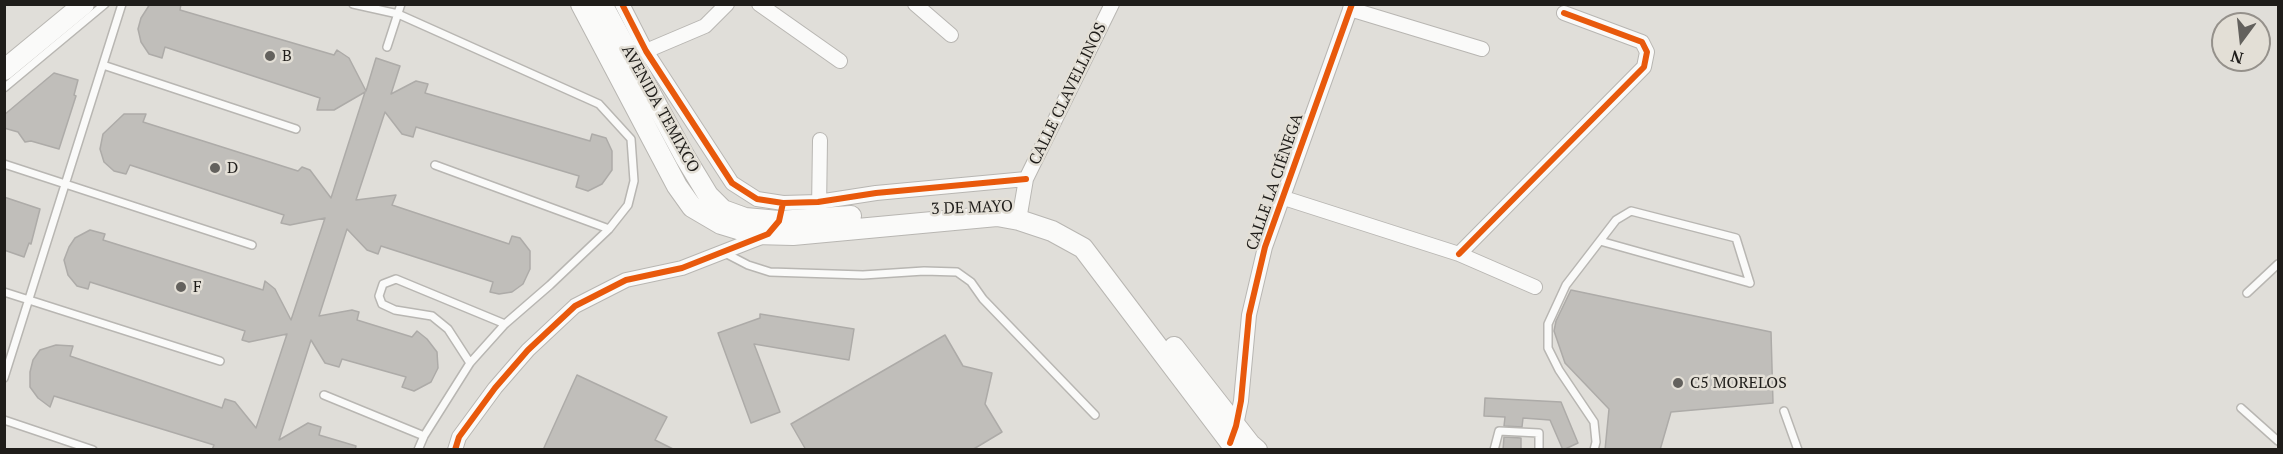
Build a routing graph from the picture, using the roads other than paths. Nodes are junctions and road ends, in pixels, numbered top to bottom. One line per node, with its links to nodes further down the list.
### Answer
1 (84, 4): 22 (main road)
2 (105, 4): 23 (lane)
3 (122, 4): 21 (lane)
4 (353, 4): 15 (lane)
5 (401, 4): 15 (lane)
6 (581, 4): 34 (main road)
7 (602, 4): 31 (main road, AVENIDA TEMIXCO)
8 (622, 4): 19 (street)
9 (727, 4): 19 (street)
10 (759, 4): 20 (street)
11 (915, 4): 16 (street)
12 (1112, 4): 28 (street, CALLE CLAVELLINOS)
13 (1351, 7): 18 (street); 30 (street, CALLE LA CIÉNEGA)
14 (1564, 13): 39 (street)
15 (398, 14): 17 (lane); 35 (lane)
16 (951, 35)
17 (387, 47)
18 (1482, 49)
19 (645, 51): 34 (street)
20 (840, 61)
21 (103, 65): 24 (lane); 29 (lane)
22 (4, 70)
23 (4, 88)
24 (296, 129)
25 (820, 140): 32 (street)
26 (4, 164): 29 (lane)
27 (435, 165): 35 (lane)
28 (1026, 179): 32 (street); 33 (street, CALLE CLAVELLINOS)
29 (65, 185): 37 (lane); 44 (lane)
30 (1284, 198): 39 (street); 55 (street, CALLE LA CIÉNEGA)
31 (723, 210): 34 (main road, 3 DE MAYO)
32 (819, 210): 33 (main road, 3 DE MAYO); 34 (main road, 3 DE MAYO)
33 (1020, 213): 34 (main road); 55 (main road, 3 DE MAYO)
34 (777, 219): 38 (street)
35 (609, 229): 45 (lane)
36 (1600, 241): 36 (lane); 63 (lane)
37 (252, 245)
38 (723, 252): 52 (lane); 59 (street)
39 (1459, 254): 41 (street)
40 (2278, 264): 43 (lane)
41 (1535, 287)
42 (4, 292): 44 (lane)
43 (2247, 293)
44 (29, 300): 46 (lane); 48 (lane)
45 (505, 324): 47 (lane); 47 (lane)
46 (220, 361)
47 (470, 363): 54 (lane)
48 (4, 378)
49 (324, 395): 54 (lane)
50 (2241, 408): 56 (lane)
51 (1784, 411): 64 (lane)
52 (1095, 415)
53 (4, 420): 57 (lane)
54 (423, 436): 58 (lane)
55 (1234, 440): 60 (main road, 3 DE MAYO)
56 (2278, 441)
57 (93, 450)
58 (418, 450)
59 (455, 450)
60 (1257, 450)
61 (1494, 450): 62 (lane)
62 (1539, 450)
63 (1594, 450)
64 (1798, 450)

